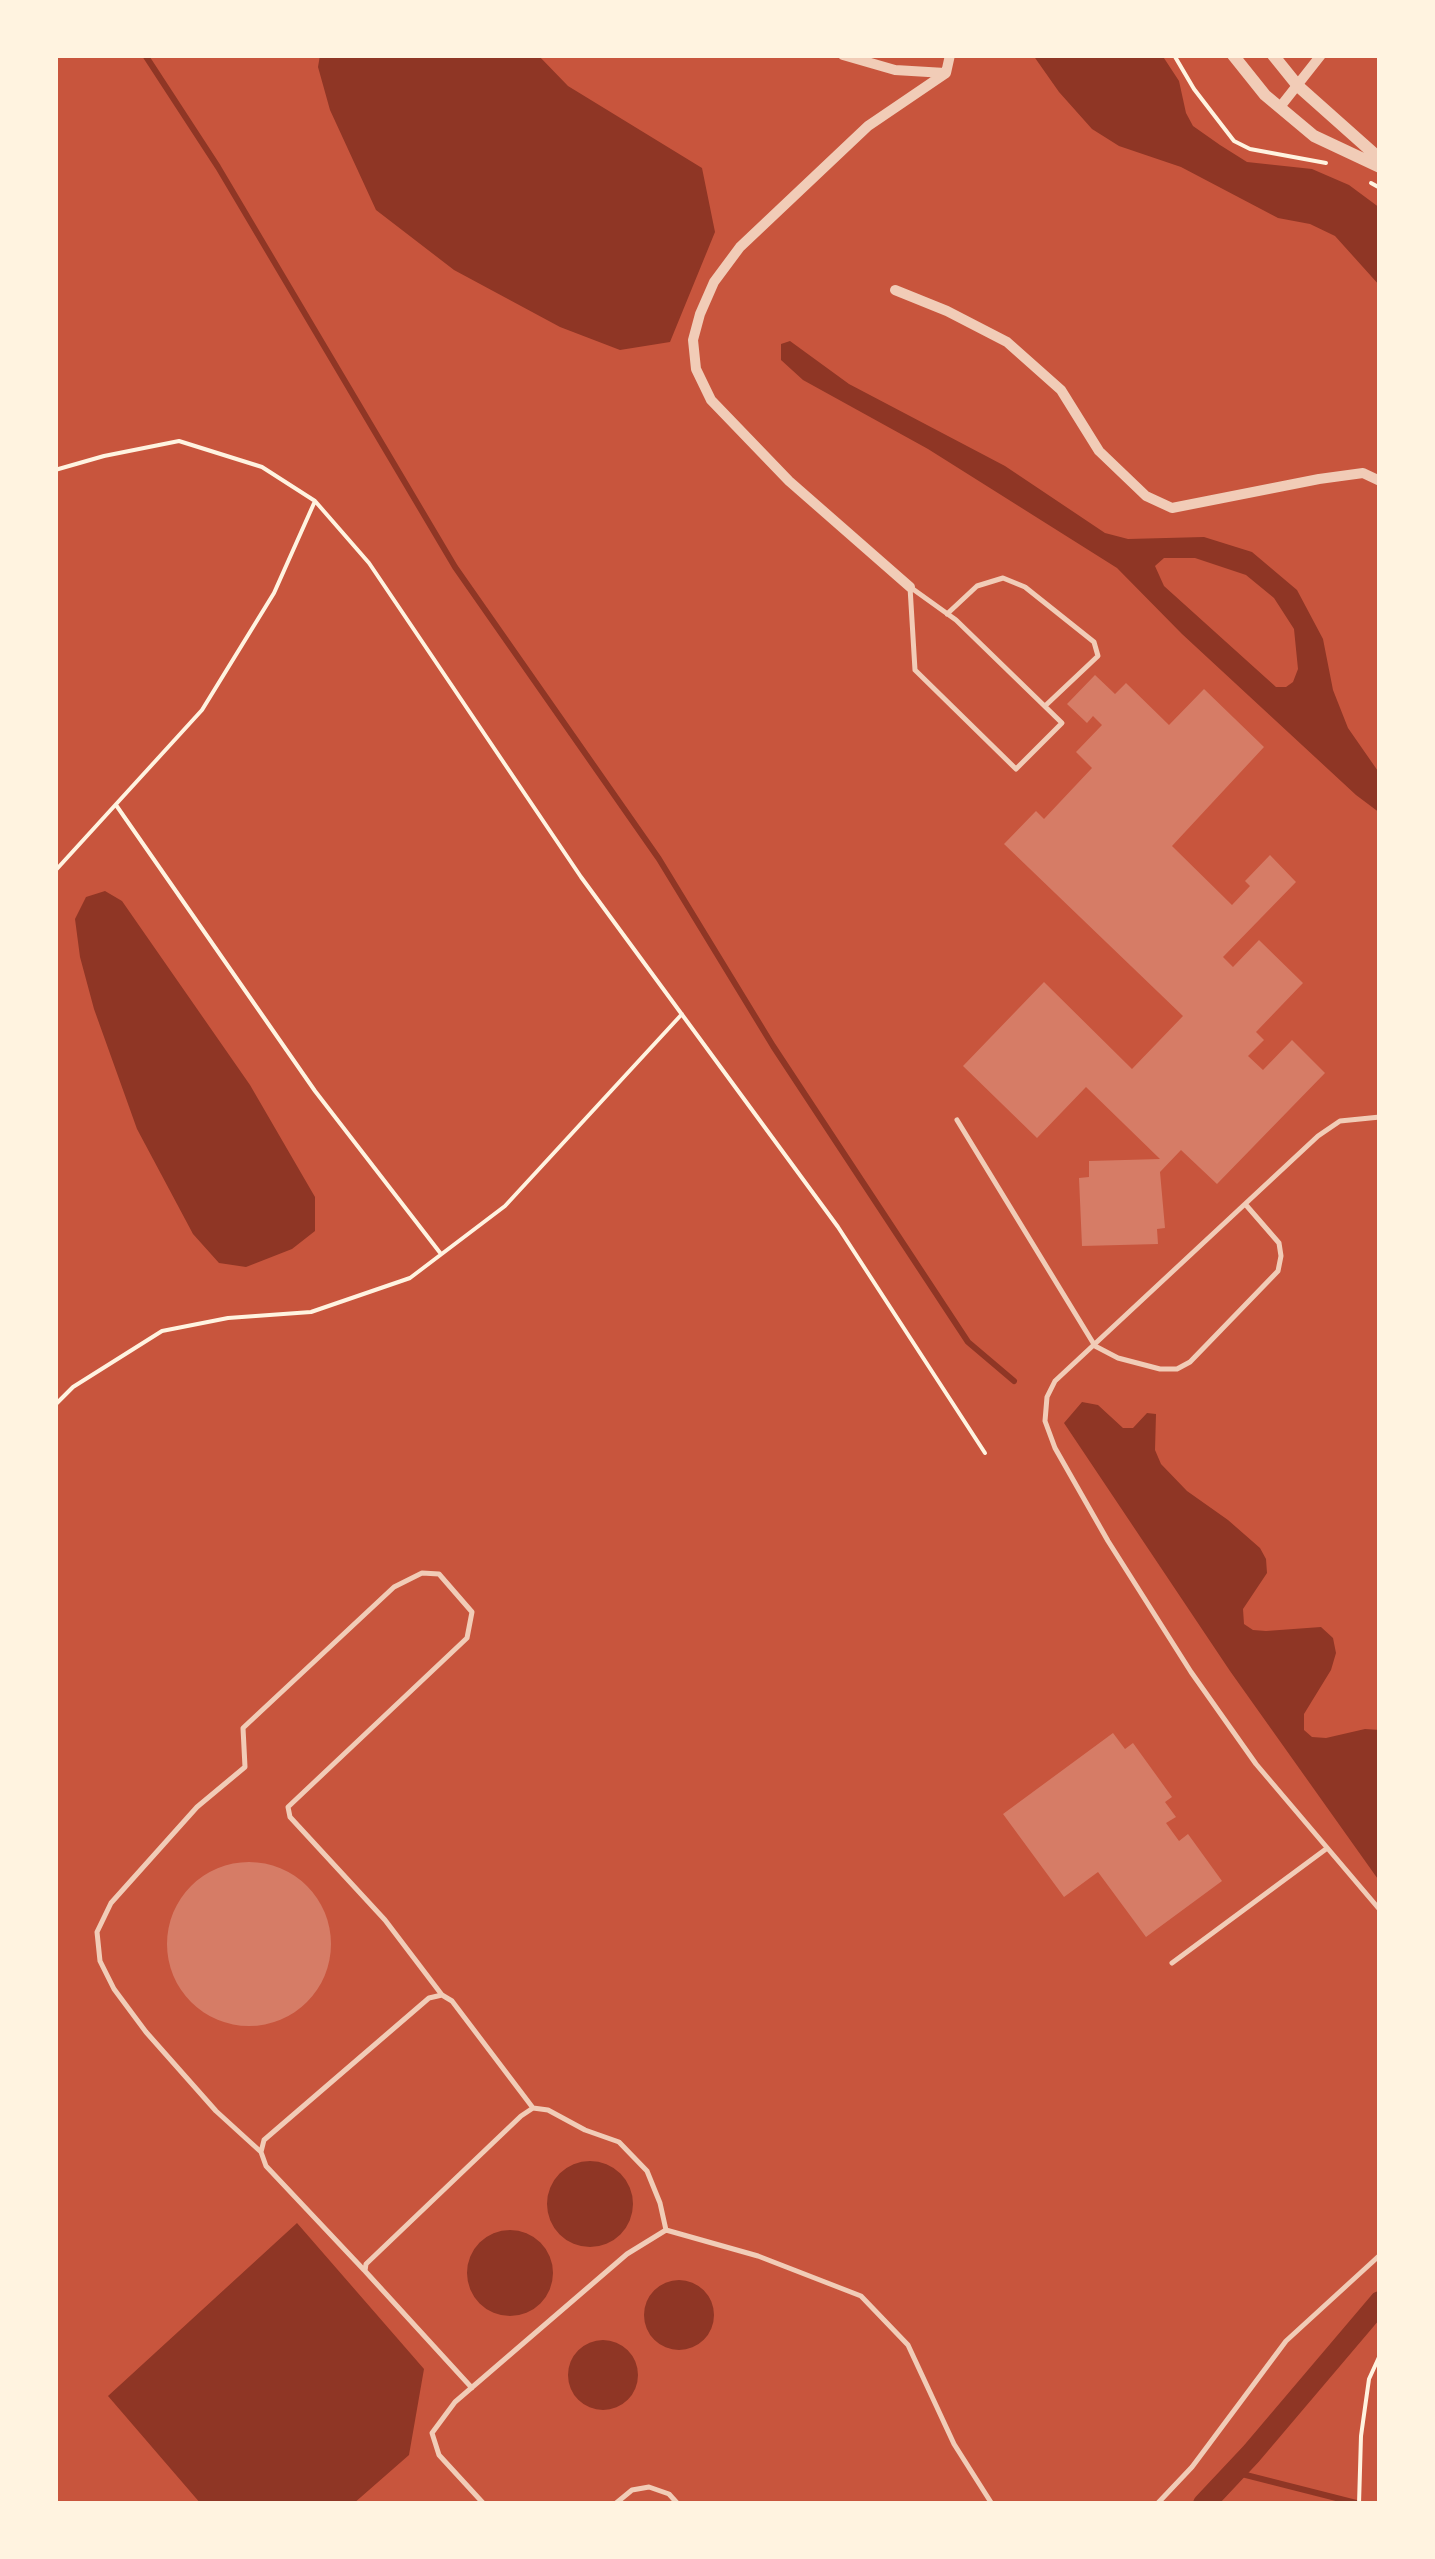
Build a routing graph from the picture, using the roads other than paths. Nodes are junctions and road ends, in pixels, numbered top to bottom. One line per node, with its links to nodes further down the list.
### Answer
1 (843, 55): 6 (street)
2 (950, 55): 6 (street)
3 (1233, 55): 8 (street)
4 (1273, 55): 7 (street)
5 (1320, 55): 7 (street)
6 (946, 73): 13 (street)
7 (1298, 86): 8 (street); 9 (street)
8 (1280, 108): 10 (street)
9 (1380, 159)
10 (1380, 167)
11 (896, 290): 12 (street)
12 (1380, 480)
13 (910, 587): 14 (lane); 15 (lane)
14 (946, 614): 15 (lane); 15 (lane)
15 (1045, 706)
16 (1380, 1117): 18 (lane)
17 (957, 1120): 19 (lane)
18 (1246, 1205): 19 (lane); 19 (lane)
19 (1095, 1346): 20 (lane)
20 (1326, 1849): 21 (lane); 22 (lane)
21 (1380, 1910)
22 (1172, 1963)
23 (442, 1995): 24 (lane); 25 (lane); 25 (lane)
24 (533, 2108): 26 (lane); 28 (lane)
25 (261, 2152): 28 (lane)
26 (666, 2230): 29 (lane); 33 (lane)
27 (1380, 2255): 34 (lane)
28 (365, 2271): 29 (lane)
29 (472, 2388): 30 (lane)
30 (484, 2504)
31 (615, 2504): 32 (lane)
32 (678, 2504)
33 (992, 2504)
34 (1157, 2504)

